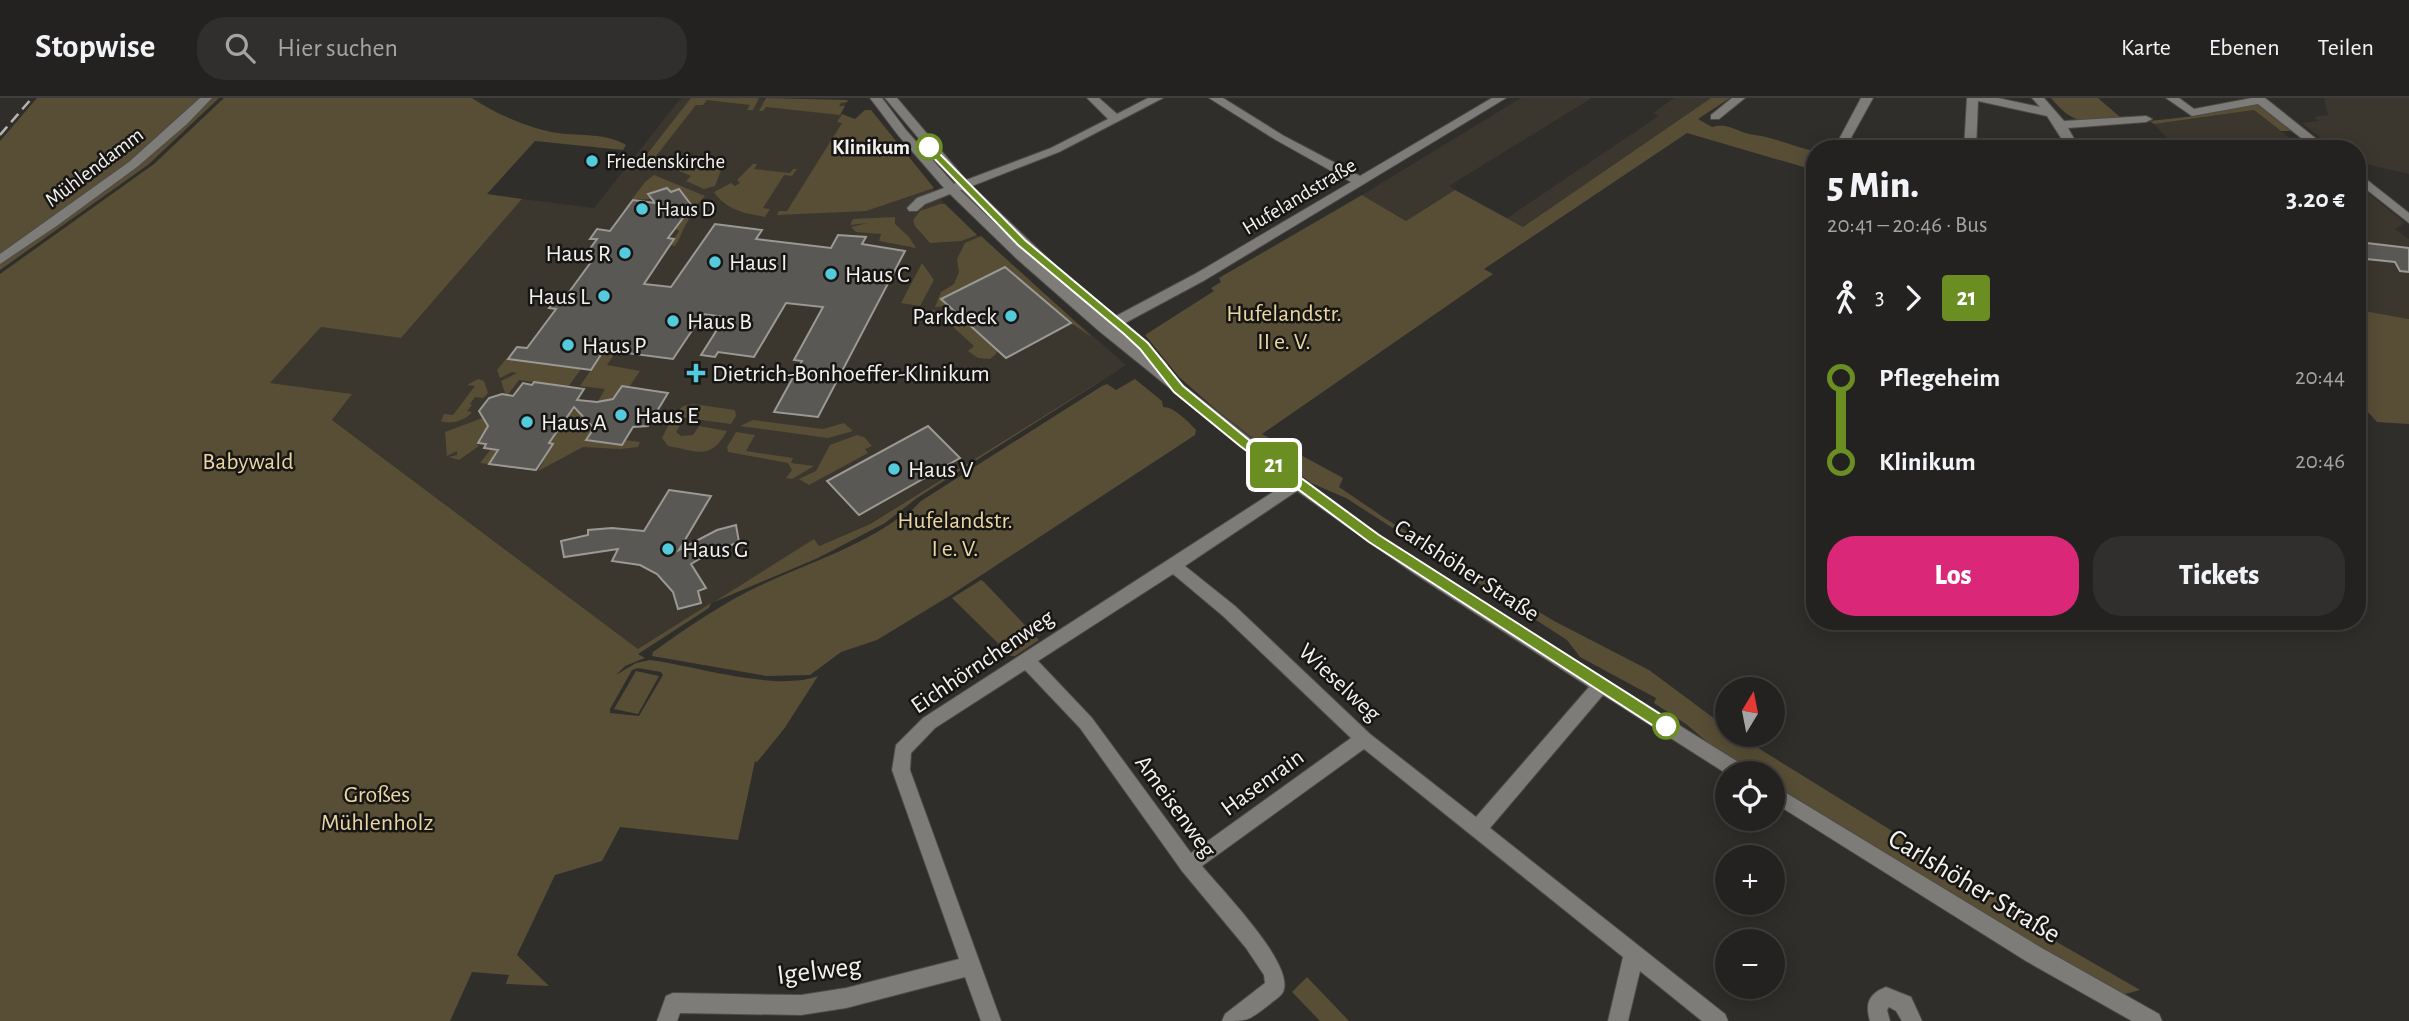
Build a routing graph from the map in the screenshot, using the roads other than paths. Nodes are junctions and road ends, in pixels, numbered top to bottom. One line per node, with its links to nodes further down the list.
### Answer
1 (206, 98): 28 (street, Mühlendamm)
2 (876, 98): 26 (street)
3 (891, 98): 26 (street)
4 (1093, 98): 17 (street)
5 (1157, 98): 17 (street)
6 (1215, 98): 24 (street)
7 (1500, 98): 24 (street, Hufelandstraße)
8 (1739, 98): 16 (street)
9 (1867, 98): 20 (street)
10 (1973, 98): 21 (street)
11 (1982, 98): 15 (street)
12 (2038, 98): 15 (street)
13 (2172, 98): 14 (street)
14 (2259, 99): 23 (street)
15 (2051, 113): 19 (street)
16 (1715, 117)
17 (1115, 119): 26 (street)
18 (2146, 119): 19 (street)
19 (2061, 125): 22 (street)
20 (1845, 140)
21 (1971, 140)
22 (2069, 140)
23 (2311, 140)
24 (1362, 182): 29 (street, Hufelandstraße)
25 (2366, 183): 27 (street)
26 (960, 190): 29 (street, Carlshöher Straße)
27 (2409, 219)
28 (0, 260)
29 (1110, 325): 30 (street, Carlshöher Straße)
30 (1297, 483): 31 (street, Eichhörnchenweg); 33 (street, Carlshöher Straße)
31 (1173, 565): 32 (street, Eichhörnchenweg); 34 (street, Wieselweg)
32 (1026, 660): 38 (street, Ameisenweg); 40 (street, Eichhörnchenweg)
33 (1601, 685): 35 (street, Carlshöher Straße); 37 (street)
34 (1364, 739): 37 (street, Wieselweg); 38 (street, Hasenrain)
35 (1721, 761)
36 (1785, 800): 48 (street, Carlshöher Straße)
37 (1478, 829): 39 (street, Wieselweg)
38 (1189, 865): 43 (street, Ameisenweg)
39 (1634, 951): 44 (street); 45 (street, Wieselweg)
40 (969, 966): 41 (street, Igelweg); 42 (street, Eichhörnchenweg)
41 (670, 1012)
42 (990, 1021)
43 (1232, 1021)
44 (1618, 1021)
45 (1718, 1021)
46 (1880, 1021): 47 (street)
47 (1912, 1021)
48 (2152, 1021)

